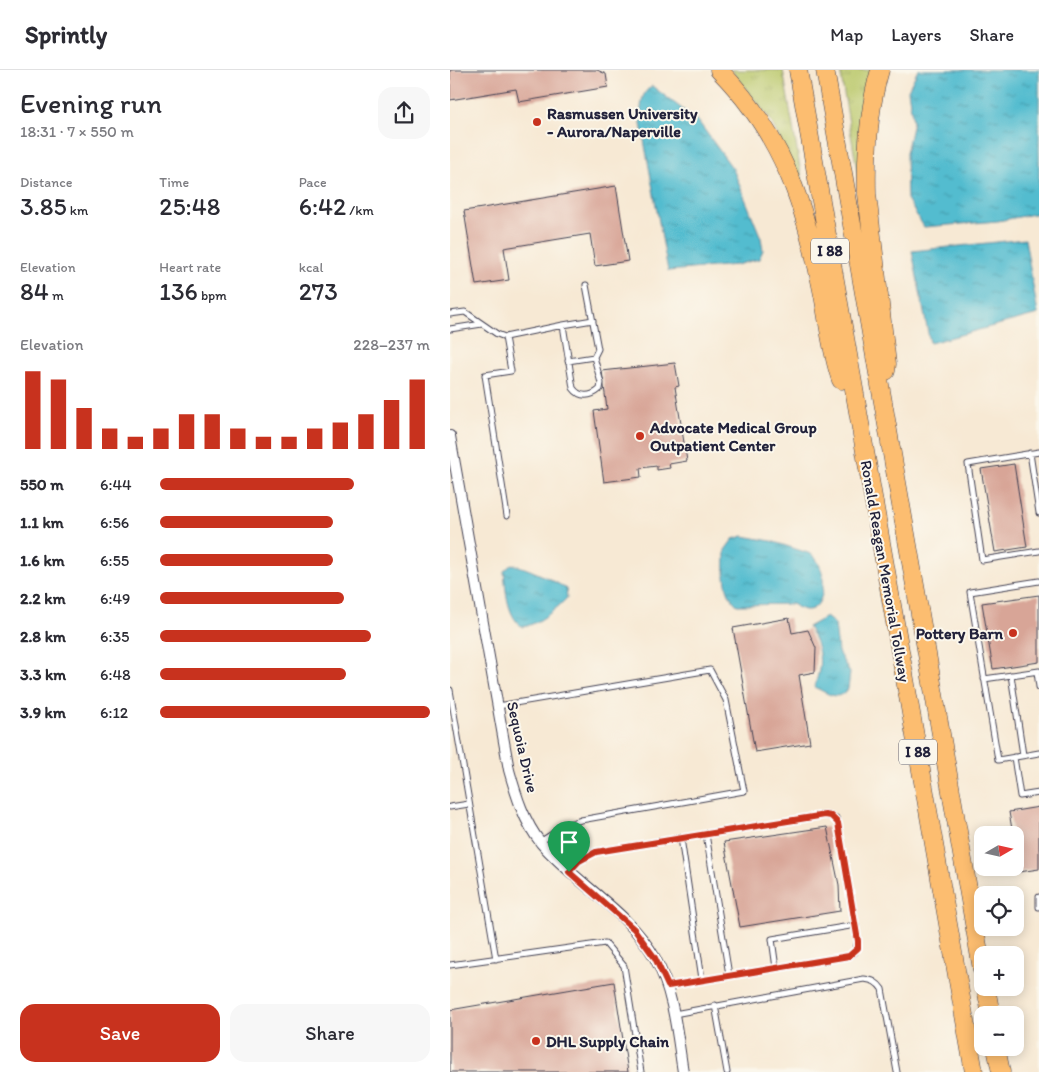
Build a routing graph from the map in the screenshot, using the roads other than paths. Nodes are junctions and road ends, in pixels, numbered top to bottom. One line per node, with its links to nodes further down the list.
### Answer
1 (719, 70): 15 (highway)
2 (798, 70): 15 (highway, Ronald Reagan Memorial Tollway / I 88)
3 (824, 70): 14 (highway, Ronald Reagan Memorial Tollway / I 88)
4 (880, 70): 14 (highway)
5 (586, 285): 7 (lane)
6 (450, 314): 8 (lane)
7 (593, 320): 9 (lane); 12 (lane)
8 (482, 324): 10 (lane); 11 (lane)
9 (563, 325): 11 (lane); 13 (lane)
10 (450, 330)
11 (505, 337): 20 (lane)
12 (594, 357): 13 (lane); 13 (lane)
13 (568, 361)
14 (882, 396): 42 (highway, Ronald Reagan Memorial Tollway / I 88)
15 (861, 433): 56 (highway, Ronald Reagan Memorial Tollway / I 88)
16 (450, 436): 28 (street, Sequoia Drive)
17 (1039, 452): 18 (lane)
18 (1030, 453): 19 (lane); 21 (lane)
19 (1039, 513)
20 (507, 516)
21 (1039, 552)
22 (1039, 581): 25 (lane)
23 (1038, 672): 24 (lane); 26 (lane)
24 (1011, 676): 25 (lane); 30 (lane)
25 (984, 679): 31 (lane)
26 (1039, 687)
27 (450, 690): 33 (lane)
28 (498, 706): 37 (street, Sequoia Drive); 37 (lane)
29 (1039, 753): 30 (lane)
30 (1023, 755): 31 (lane)
31 (1014, 757): 32 (lane)
32 (1039, 793)
33 (470, 804): 34 (lane); 43 (lane)
34 (450, 807)
35 (706, 834): 36 (lane); 41 (lane); 46 (lane)
36 (681, 838): 38 (lane); 47 (lane)
37 (540, 842): 38 (street, Sequoia Drive)
38 (569, 872): 48 (street, Sequoia Drive)
39 (1039, 897): 40 (lane)
40 (1039, 907)
41 (856, 925): 45 (lane); 45 (lane)
42 (978, 946)
43 (496, 959): 44 (lane); 52 (lane)
44 (450, 965)
45 (776, 968): 46 (lane)
46 (729, 975): 47 (lane)
47 (702, 979): 48 (lane)
48 (668, 986): 50 (street, Sequoia Drive)
49 (715, 1005): 50 (lane); 54 (lane); 55 (lane)
50 (674, 1014): 53 (street, Sequoia Drive)
51 (998, 1056): 57 (highway)
52 (641, 1072)
53 (683, 1072)
54 (727, 1072)
55 (897, 1072)
56 (974, 1072)
57 (1001, 1072)

